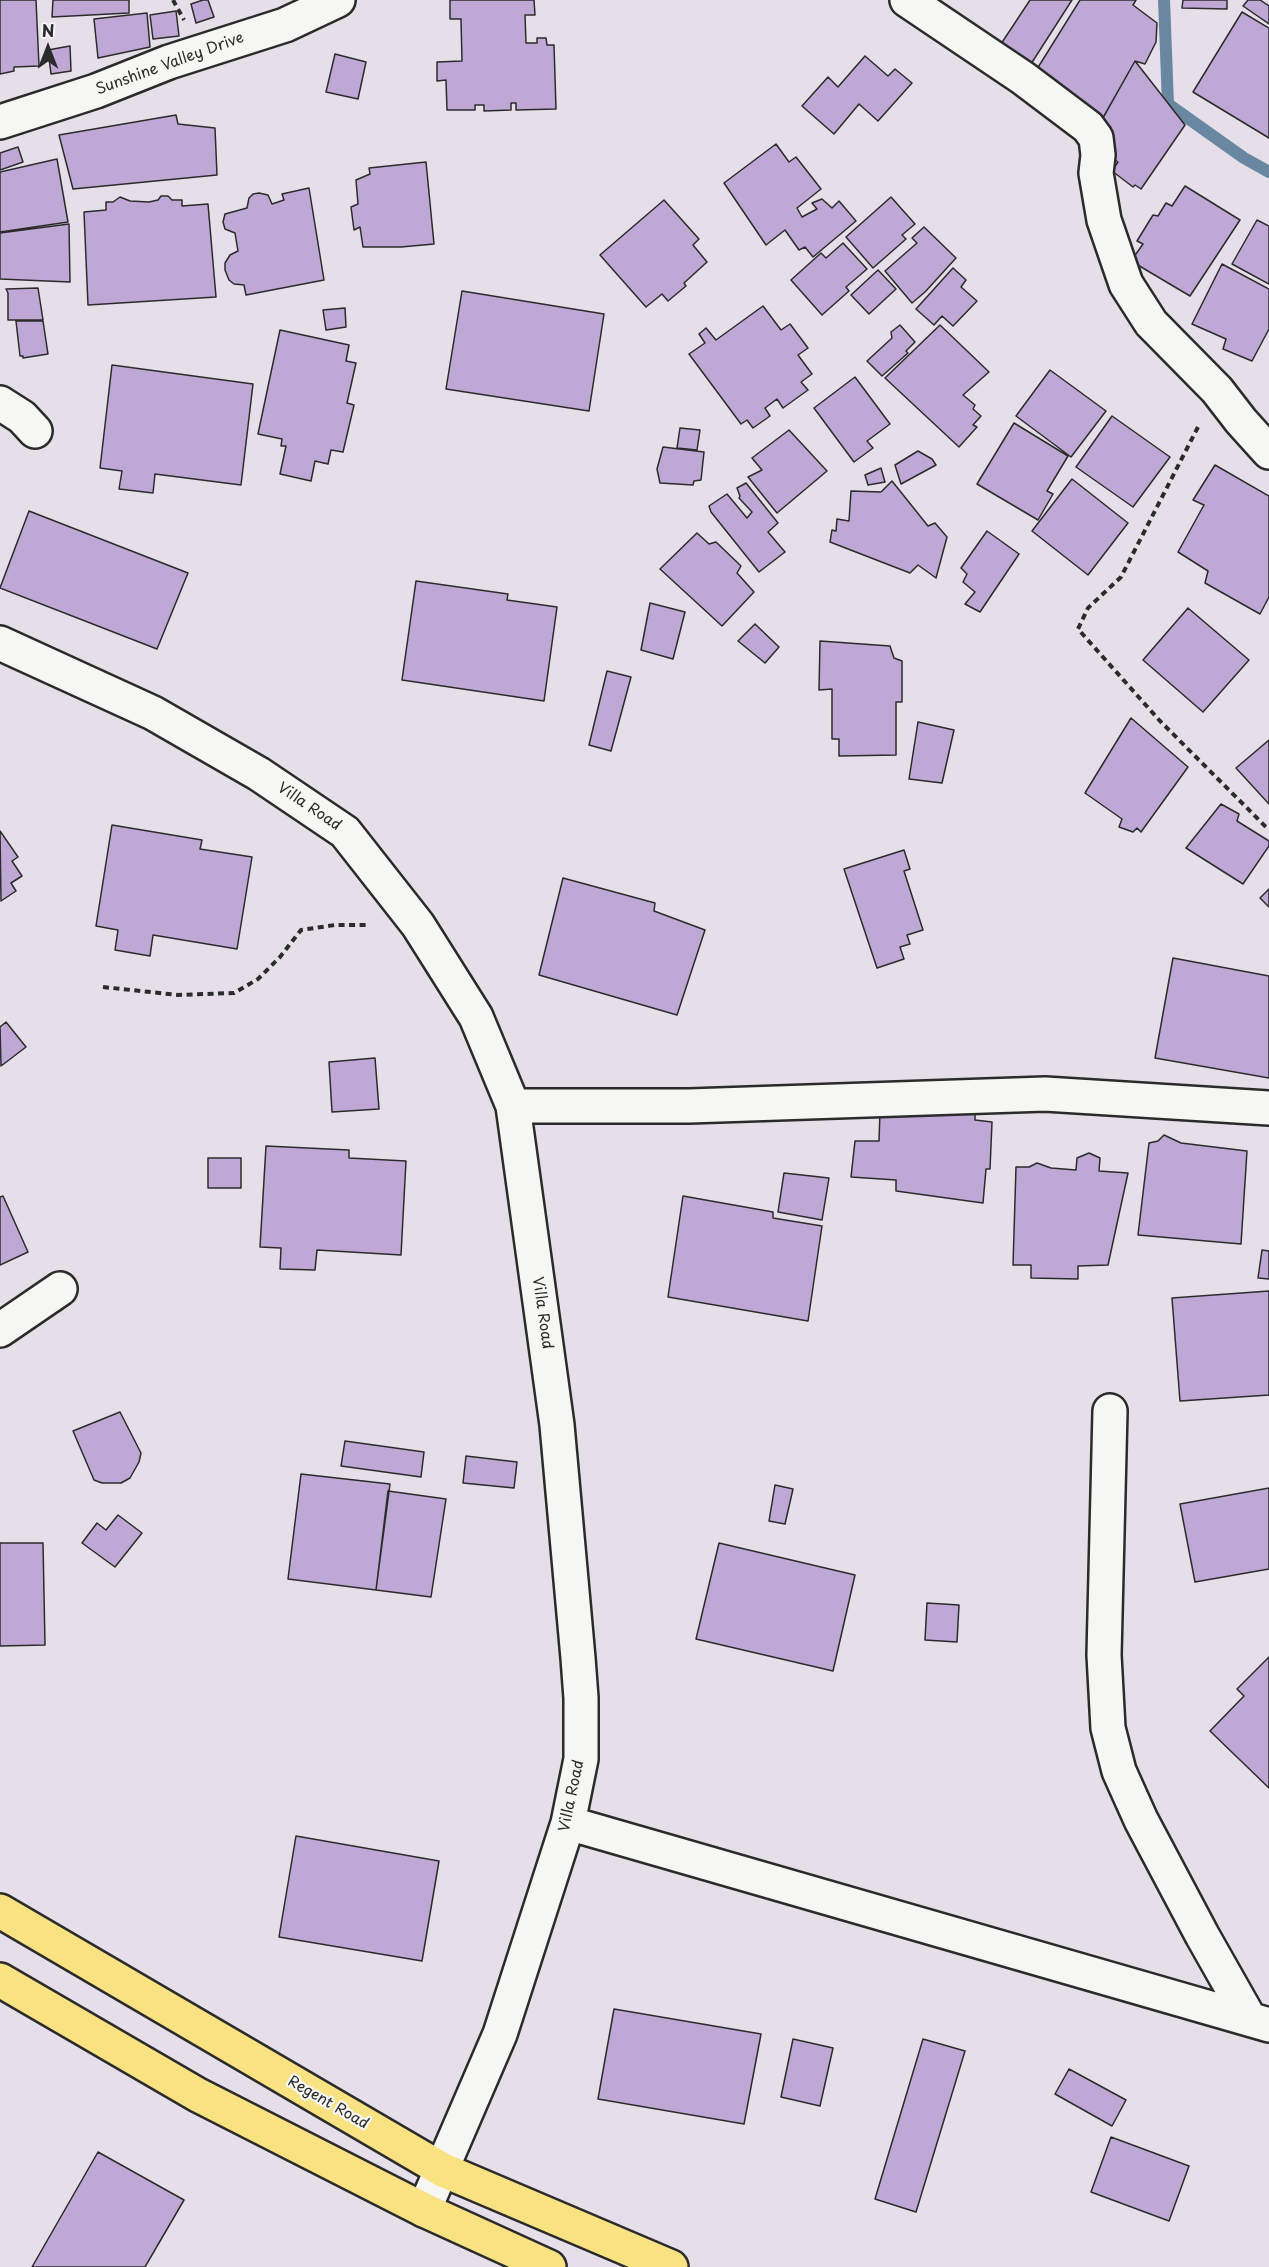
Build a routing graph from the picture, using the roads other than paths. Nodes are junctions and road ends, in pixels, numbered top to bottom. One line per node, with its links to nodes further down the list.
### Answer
1 (338, 0): 3 (street, Sunshine Valley Drive)
2 (907, 0): 6 (street)
3 (0, 122)
4 (0, 403): 5 (street)
5 (35, 431)
6 (1269, 452)
7 (0, 643): 8 (street, Villa Road)
8 (513, 1106): 9 (street); 13 (street, Villa Road)
9 (1269, 1108)
10 (60, 1289): 11 (street)
11 (0, 1330)
12 (1110, 1411): 16 (street)
13 (568, 1823): 16 (street); 17 (street, Villa Road)
14 (0, 1911): 17 (main road, Regent Road)
15 (0, 1980): 18 (main road)
16 (1259, 2022)
17 (443, 2170): 18 (street, Villa Road); 20 (main road, Regent Road)
18 (424, 2210): 19 (main road)
19 (549, 2267)
20 (671, 2267)

